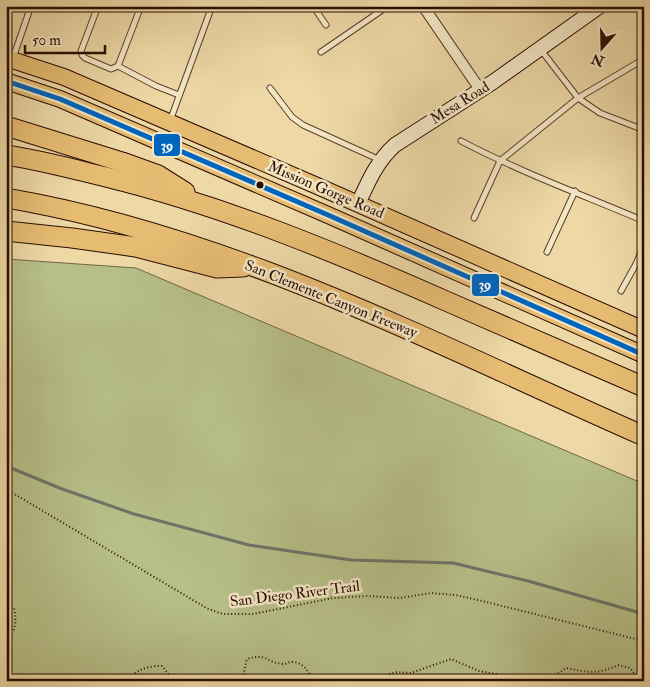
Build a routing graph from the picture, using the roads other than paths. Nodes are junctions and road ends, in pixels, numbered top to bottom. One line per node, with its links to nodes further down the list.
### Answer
1 (31, 6): 12 (lane)
2 (98, 6): 14 (lane)
3 (141, 6): 14 (lane)
4 (212, 6): 18 (lane)
5 (312, 6): 9 (lane)
6 (388, 6): 11 (lane)
7 (423, 6): 17 (street)
8 (600, 6): 10 (street, Mesa Road)
9 (326, 25)
10 (540, 49): 17 (street, Mesa Road); 19 (lane)
11 (321, 52)
12 (9, 59): 20 (main road, Mission Gorge Road)
13 (644, 59): 19 (lane)
14 (118, 66): 18 (lane)
15 (6, 81): 24 (main road, Mission Gorge Road)
16 (270, 88): 26 (lane)
17 (480, 91): 26 (street, Mesa Road)
18 (179, 95): 20 (lane)
19 (578, 98): 22 (lane); 27 (lane)
20 (169, 122): 24 (main road); 31 (main road, Mission Gorge Road)
21 (6, 126): 30 (highway)
22 (644, 130)
23 (461, 141): 27 (lane)
24 (160, 143): 34 (main road, Mission Gorge Road)
25 (6, 155): 30 (highway)
26 (380, 161): 31 (street, Mesa Road)
27 (500, 161): 28 (lane); 32 (lane)
28 (575, 191): 33 (lane); 37 (lane)
29 (6, 198): 39 (highway, San Clemente Canyon Freeway)
30 (205, 204): 44 (highway)
31 (358, 204): 34 (main road, Mesa Road); 42 (main road, Mission Gorge Road)
32 (474, 218)
33 (644, 221)
34 (349, 224): 43 (main road, Mission Gorge Road)
35 (6, 232): 39 (highway)
36 (644, 245): 38 (lane)
37 (547, 252)
38 (636, 264): 40 (lane); 41 (lane)
39 (254, 267): 45 (highway, San Clemente Canyon Freeway)
40 (644, 268)
41 (621, 291)
42 (644, 330)
43 (644, 355)
44 (644, 388)
45 (644, 436)

